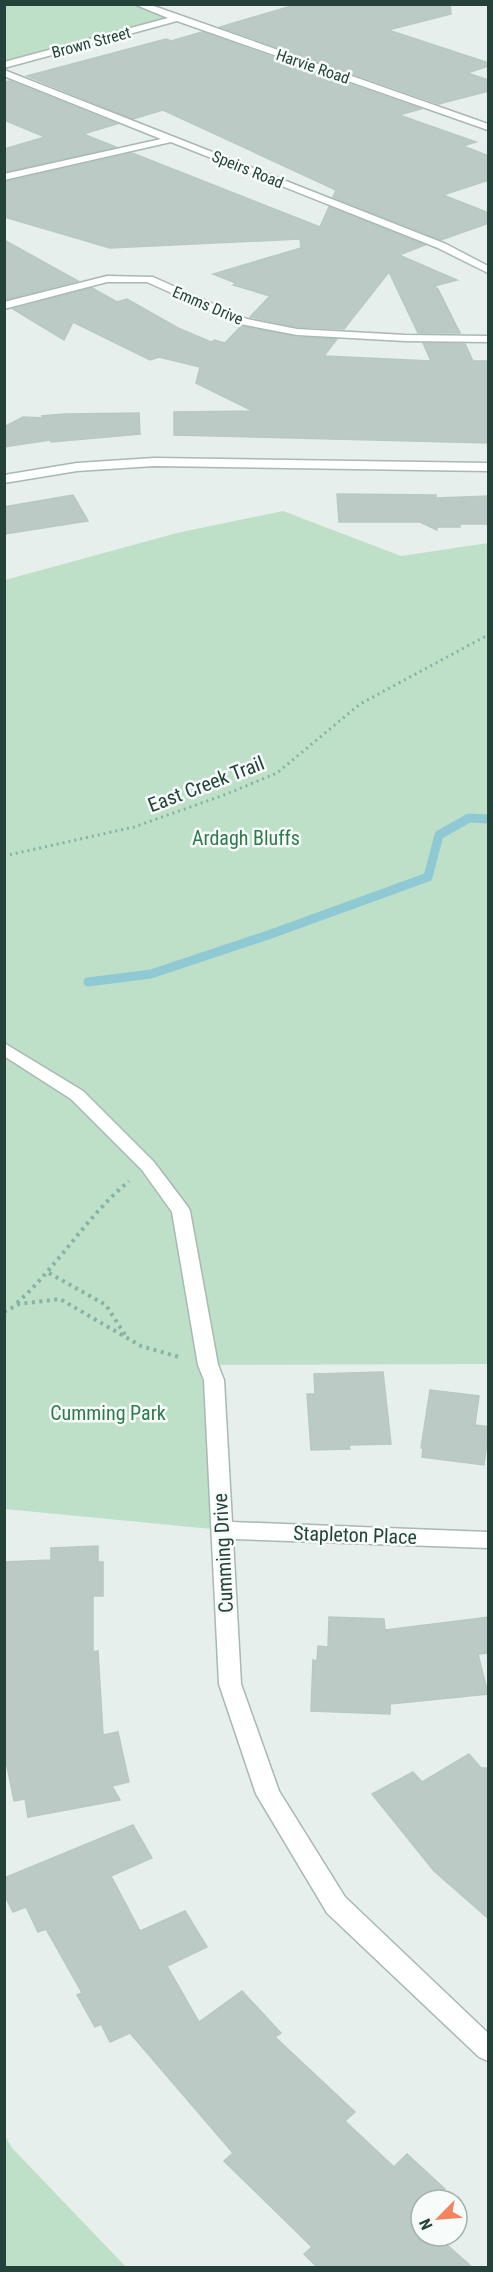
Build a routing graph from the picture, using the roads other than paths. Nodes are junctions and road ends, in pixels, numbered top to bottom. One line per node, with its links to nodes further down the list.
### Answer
1 (138, 4): 2 (street, Harvie Road)
2 (177, 18): 3 (street, Brown Street); 5 (street, Harvie Road)
3 (4, 65)
4 (4, 73): 6 (street, Speirs Road)
5 (489, 127)
6 (172, 139): 7 (street); 8 (street, Speirs Road)
7 (4, 177)
8 (489, 270)
9 (4, 306): 10 (street, Emms Drive)
10 (489, 339)
11 (489, 467): 12 (street)
12 (4, 479)
13 (4, 1048): 14 (street, Cumming Drive)
14 (222, 1530): 15 (street, Stapleton Place); 16 (street, Cumming Drive)
15 (489, 1540)
16 (489, 2049)

